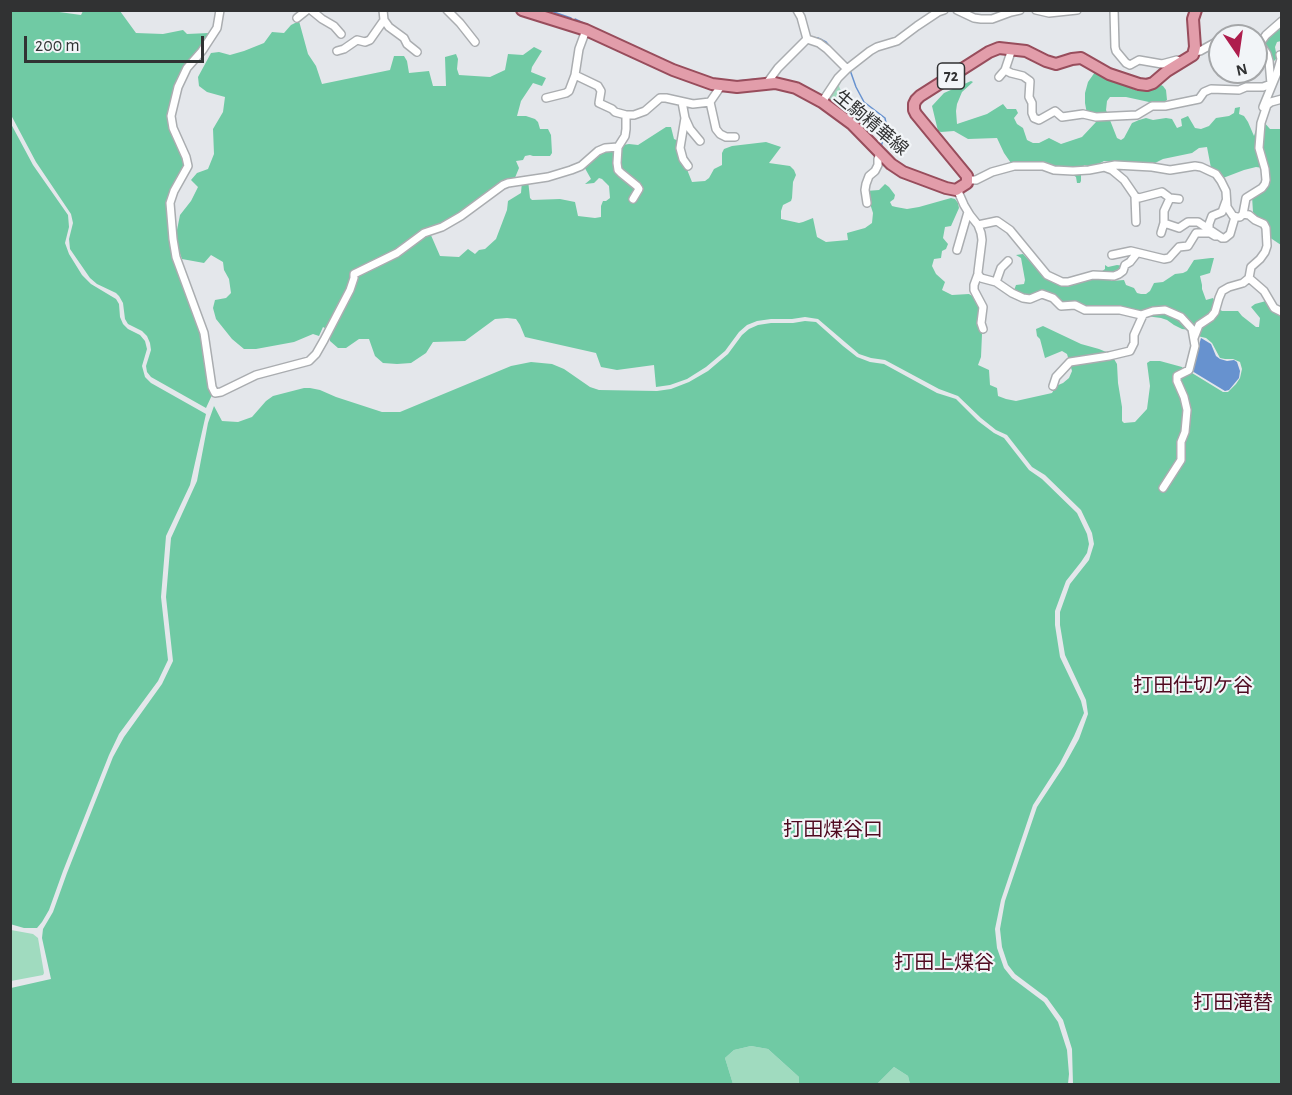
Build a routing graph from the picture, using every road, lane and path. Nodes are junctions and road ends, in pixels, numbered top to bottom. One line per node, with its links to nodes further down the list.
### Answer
1 (220, 10): 46 (street)
2 (309, 10): 14 (street); 19 (street)
3 (382, 10): 15 (street)
4 (447, 10): 21 (street)
5 (522, 10): 17 (main road, 生駒精華線)
6 (797, 10): 20 (street)
7 (944, 10): 29 (street)
8 (957, 10): 9 (street)
9 (1020, 10)
10 (1036, 10): 11 (street)
11 (1077, 10)
12 (1114, 10): 25 (street)
13 (1196, 10): 25 (main road)
14 (297, 18)
15 (384, 20): 24 (street); 26 (street)
16 (1281, 21): 18 (street)
17 (586, 30): 31 (street); 35 (main road, 生駒精華線)
18 (1268, 32)
19 (341, 34)
20 (807, 39): 29 (street); 33 (street)
21 (475, 42)
22 (1208, 47): 25 (street)
23 (1012, 49): 25 (main road); 30 (street); 50 (main road, 生駒精華線 / 72)
24 (337, 51)
25 (1194, 51)
26 (417, 52)
27 (1280, 55): 34 (street)
28 (1268, 58): 34 (street)
29 (847, 69): 40 (street)
30 (1005, 70): 32 (street); 34 (street)
31 (575, 75): 36 (street); 42 (street)
32 (999, 77)
33 (767, 83): 35 (main road, 生駒精華線); 40 (main road, 生駒精華線)
34 (1271, 84): 41 (street)
35 (721, 86): 39 (street)
36 (546, 98)
37 (1281, 99): 41 (street)
38 (682, 102): 39 (street); 42 (street); 43 (street)
39 (710, 102): 44 (street)
40 (822, 102): 47 (main road, 生駒精華線)
41 (1265, 108): 59 (street)
42 (626, 115): 46 (street)
43 (685, 118): 45 (street); 48 (street)
44 (735, 137)
45 (700, 141)
46 (618, 147): 55 (street)
47 (880, 153): 51 (main road, 生駒精華線); 57 (street)
48 (688, 166)
49 (1104, 167): 50 (street); 52 (street); 56 (street)
50 (968, 180): 51 (main road)
51 (957, 189): 58 (street)
52 (1135, 196): 53 (street); 61 (street)
53 (1170, 198): 54 (street); 62 (street)
54 (1179, 198)
55 (633, 199)
56 (1226, 201): 60 (street); 64 (street)
57 (867, 203)
58 (968, 212): 63 (street); 67 (street)
59 (1243, 214): 60 (street); 72 (street)
60 (1235, 217): 66 (street)
61 (1136, 222)
62 (1164, 223): 64 (street); 65 (street)
63 (978, 225): 68 (street); 71 (street)
64 (1209, 229): 66 (street)
65 (1161, 233)
66 (1219, 236): 68 (street)
67 (957, 250)
68 (1137, 254): 69 (street)
69 (1112, 255)
70 (1008, 261): 73 (street)
71 (978, 274): 73 (street); 76 (street)
72 (1249, 278): 74 (street); 77 (street)
73 (996, 282): 75 (street)
74 (1281, 312)
75 (1143, 315): 77 (street); 78 (street)
76 (983, 329)
77 (1194, 338): 79 (street)
78 (1053, 386)
79 (1163, 488)

